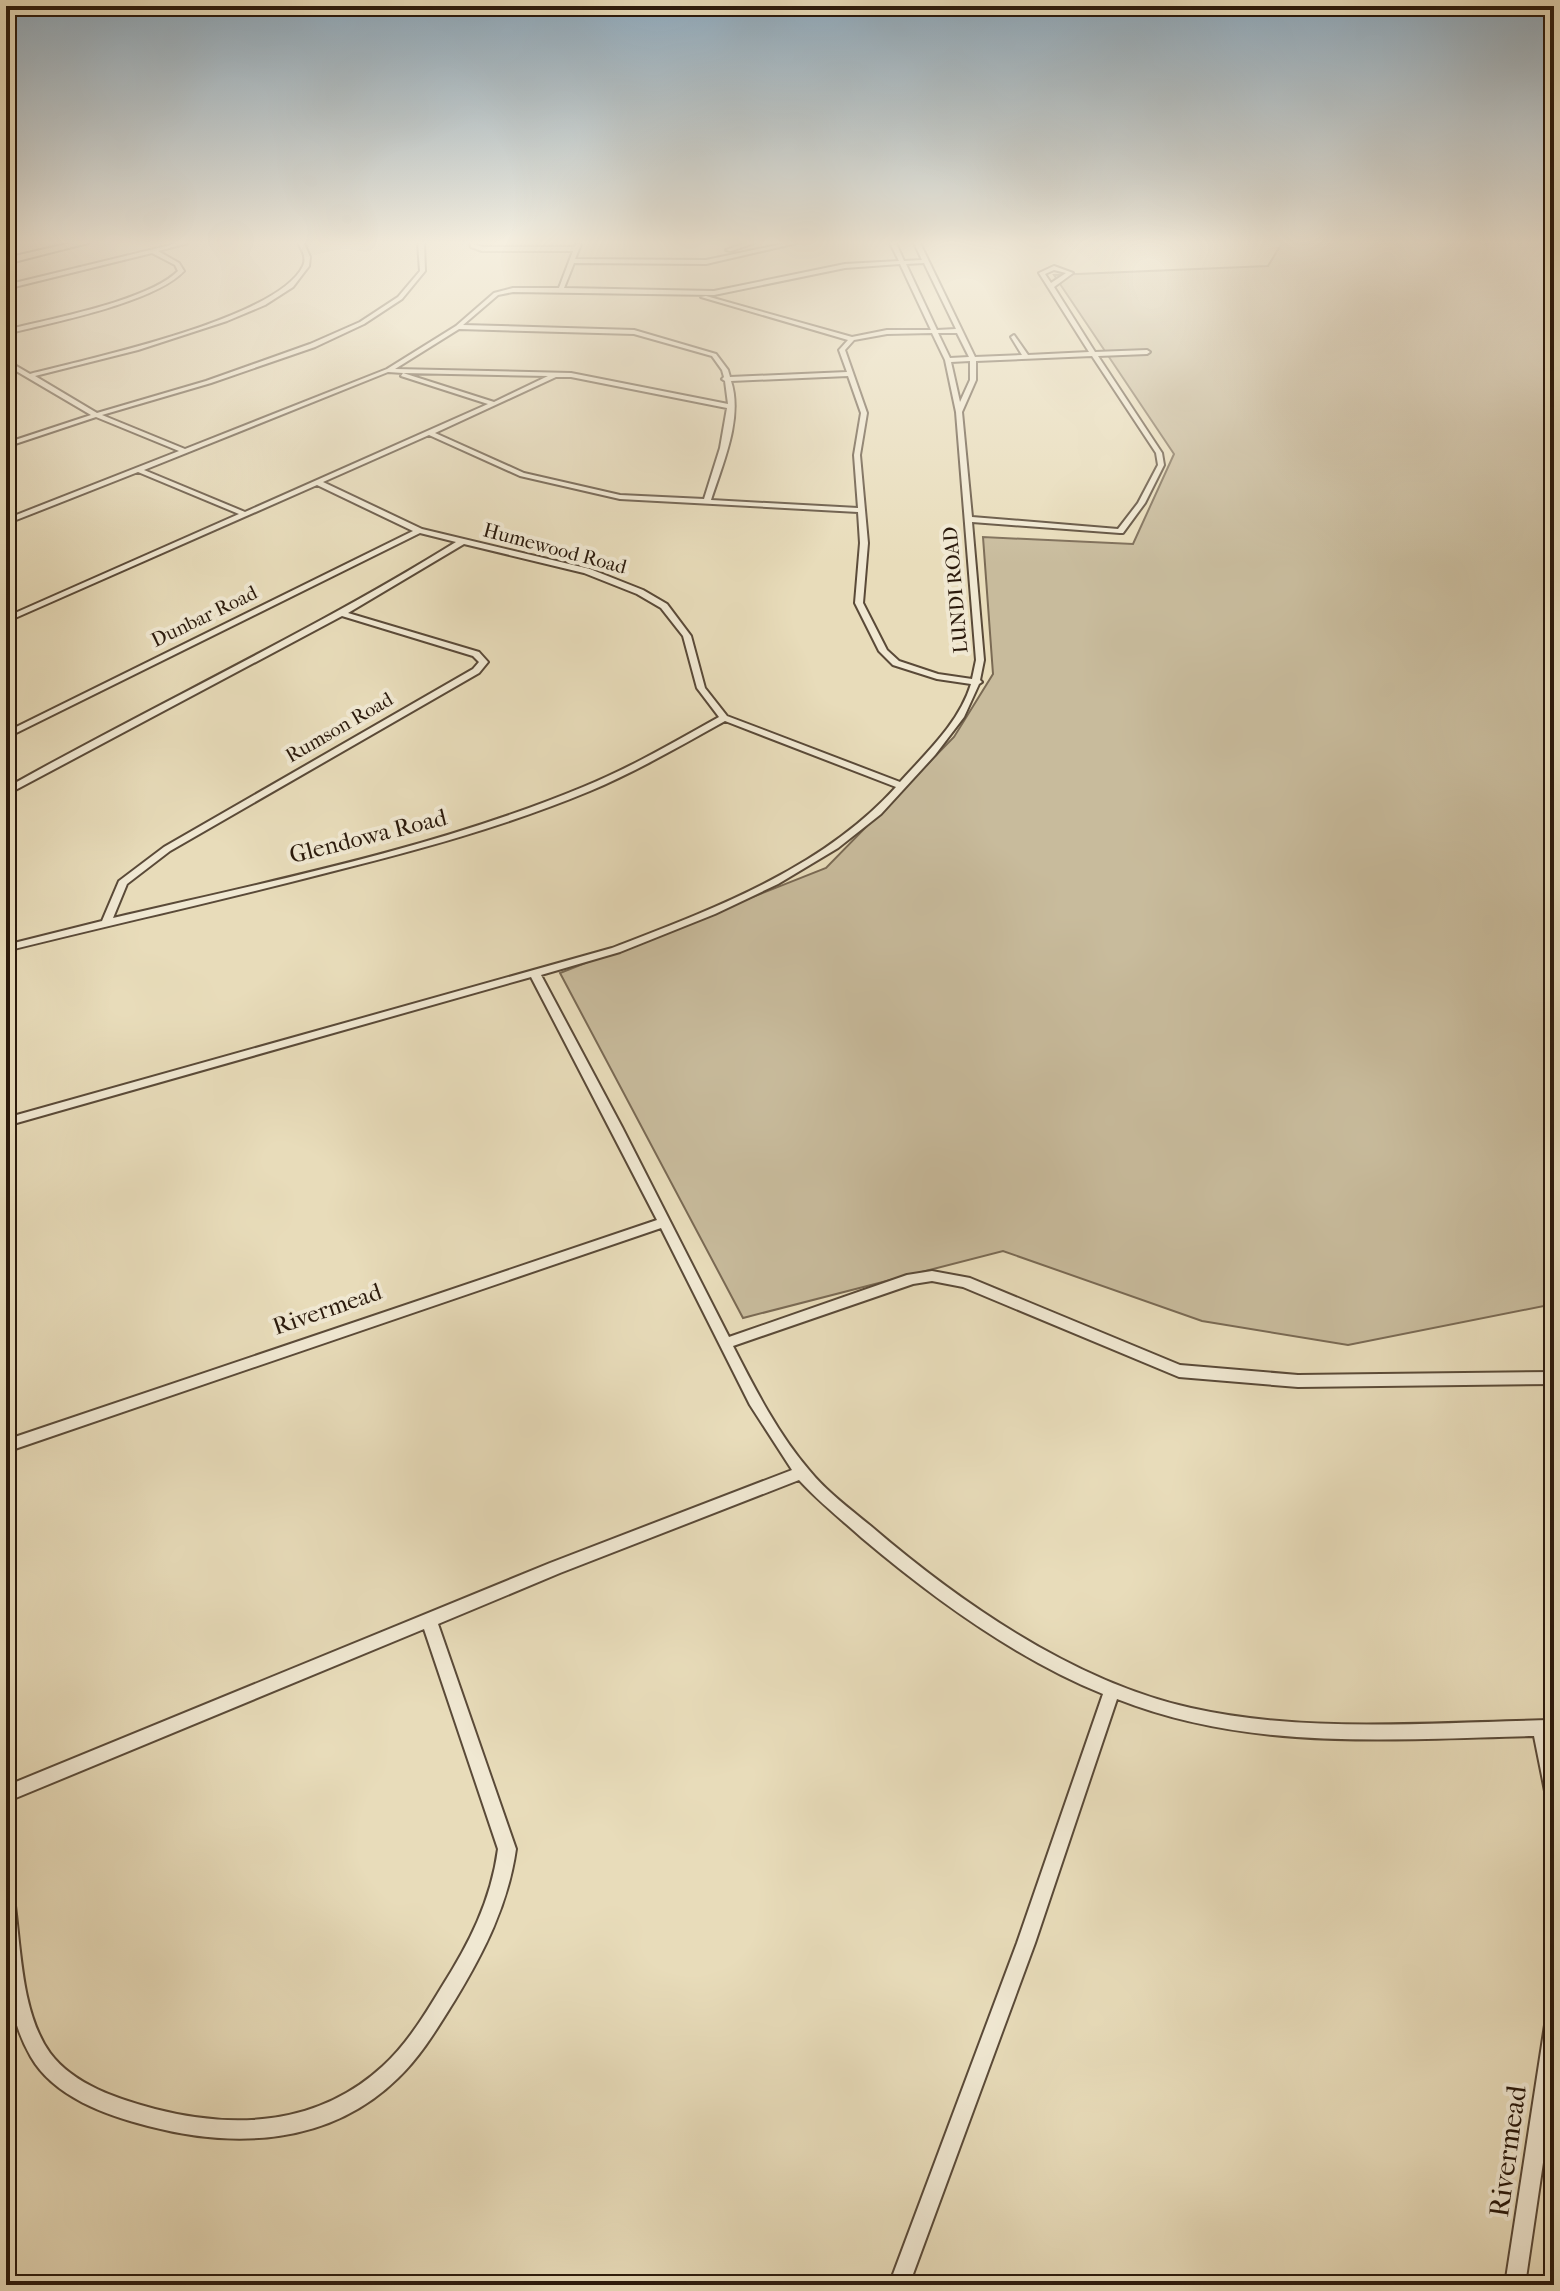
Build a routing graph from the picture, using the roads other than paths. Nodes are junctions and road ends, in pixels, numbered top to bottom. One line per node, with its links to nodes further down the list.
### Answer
1 (126, 350): 19 (street)
2 (300, 350): 24 (street)
3 (423, 350): 16 (street)
4 (698, 350): 20 (street)
5 (842, 350): 18 (street)
6 (943, 350): 14 (street, LUNDI ROAD)
7 (969, 350): 13 (street)
8 (1022, 350): 12 (street)
9 (1090, 350): 11 (street)
10 (1147, 352): 11 (street)
11 (1093, 354): 12 (street); 33 (street)
12 (1026, 357): 13 (street)
13 (973, 359): 14 (street); 23 (street, LUNDI ROAD)
14 (948, 360): 23 (street, LUNDI ROAD)
15 (6, 362): 19 (street)
16 (390, 371): 17 (street); 21 (street); 27 (street)
17 (558, 374): 21 (street); 22 (street)
18 (849, 374): 20 (street); 31 (street)
19 (29, 376): 24 (street)
20 (725, 379): 22 (street)
21 (494, 404): 25 (street)
22 (732, 407): 30 (street)
23 (959, 412): 33 (street, LUNDI ROAD)
24 (96, 415): 26 (street); 27 (street)
25 (430, 433): 29 (street); 30 (street)
26 (6, 445)
27 (185, 451): 28 (street)
28 (139, 470): 32 (street); 34 (street)
29 (317, 482): 32 (street); 35 (street, Humewood Road)
30 (706, 503): 31 (street)
31 (861, 510): 39 (street)
32 (244, 514): 38 (street)
33 (967, 519): 39 (street, LUNDI ROAD)
34 (6, 522)
35 (419, 531): 36 (street, Humewood Road); 41 (street, Dunbar Road)
36 (462, 542): 37 (street); 40 (street, Humewood Road)
37 (345, 615): 43 (street); 44 (street, Rumson Road)
38 (6, 620)
39 (978, 682): 42 (street, LUNDI ROAD)
40 (724, 718): 42 (street); 44 (street, Glendowa Road)
41 (6, 735)
42 (901, 786): 46 (street, LUNDI ROAD)
43 (6, 792)
44 (107, 921): 45 (street, Glendowa Road)
45 (6, 948)
46 (536, 976): 47 (street, LUNDI ROAD); 48 (street)
47 (6, 1122)
48 (664, 1222): 49 (street); 51 (street, Rivermead)
49 (726, 1343): 50 (street); 52 (street)
50 (1554, 1378)
51 (6, 1446)
52 (801, 1473): 53 (street); 54 (street)
53 (429, 1620): 56 (street); 58 (street)
54 (1112, 1690): 55 (street); 60 (street)
55 (1547, 1728): 57 (street)
56 (6, 1794)
57 (1554, 1796)
58 (6, 1906)
59 (1554, 2025): 61 (street, Rivermead)
60 (899, 2285)
61 (1515, 2285)

